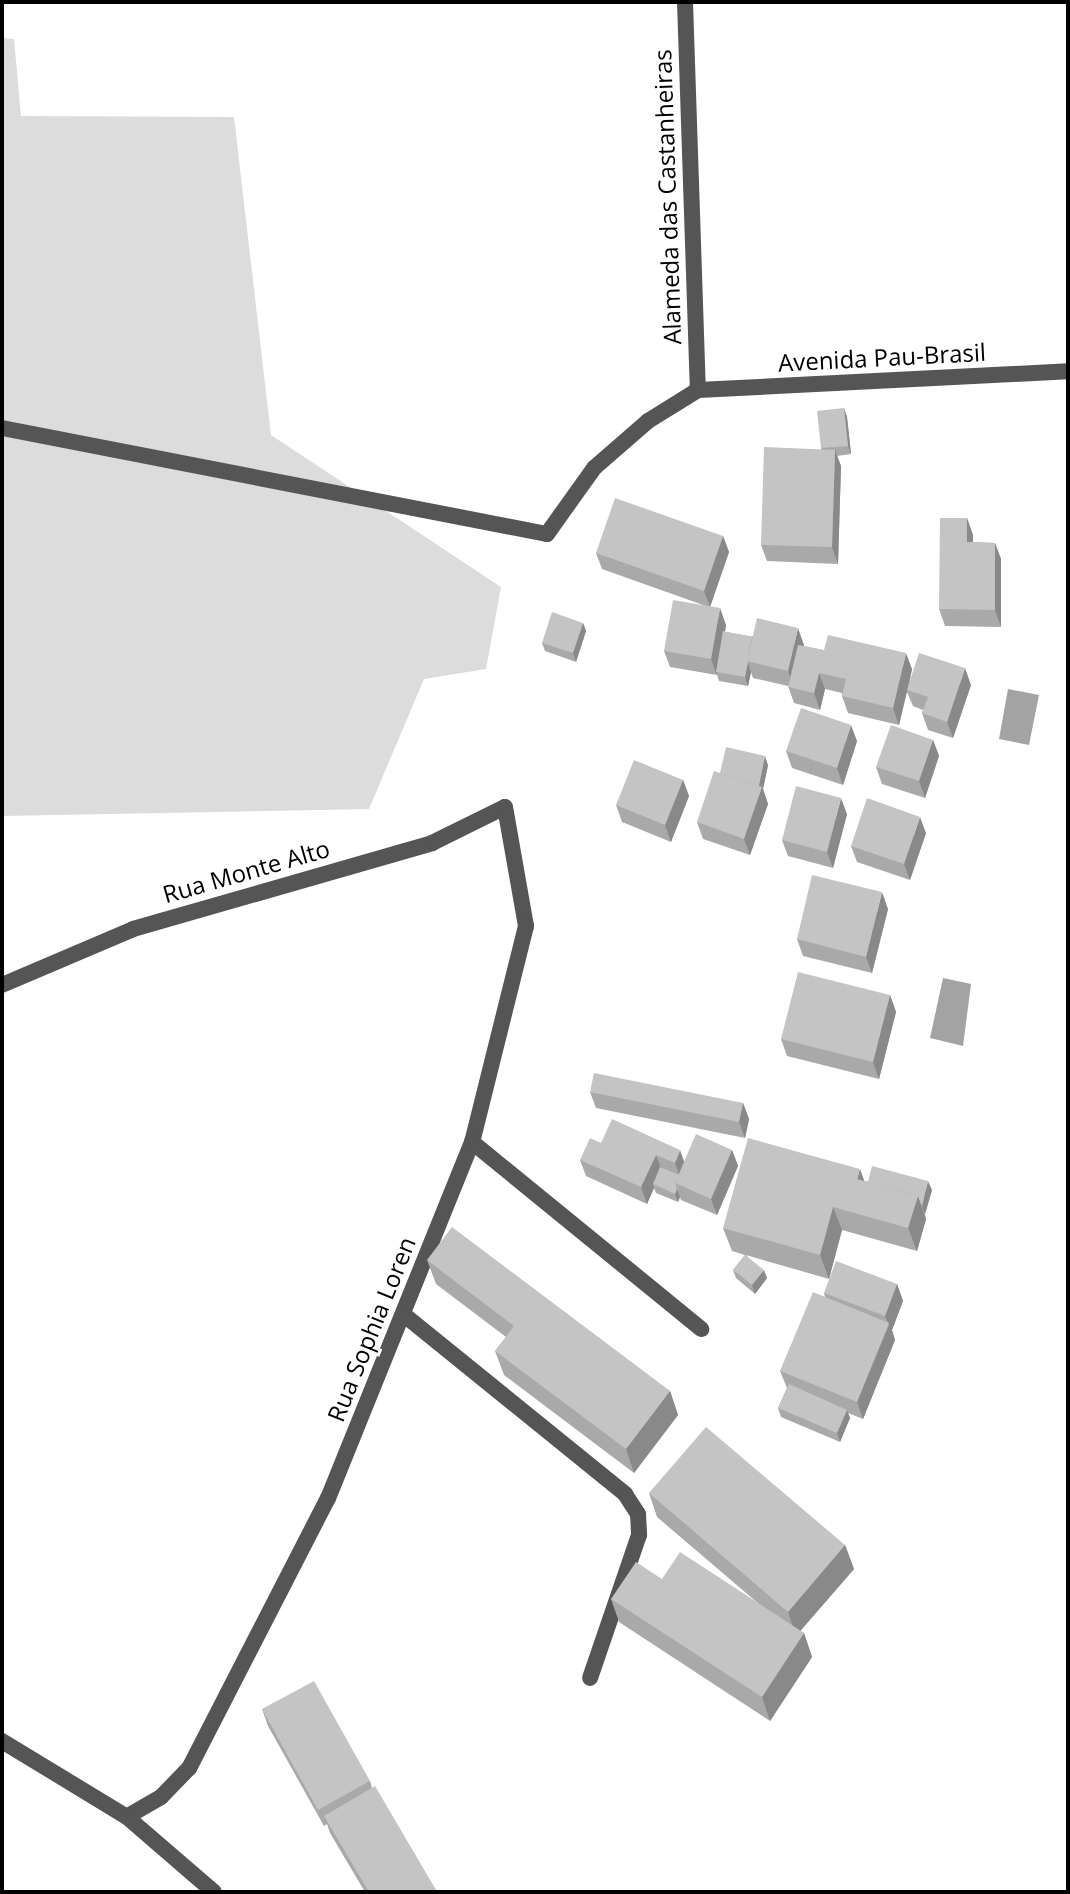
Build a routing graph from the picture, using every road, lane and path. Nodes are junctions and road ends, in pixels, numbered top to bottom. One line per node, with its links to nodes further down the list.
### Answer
1 (685, 2): 3 (street, Alameda das Castanheiras)
2 (1068, 371): 3 (street, Avenida Pau-Brasil)
3 (698, 390): 4 (street)
4 (2, 428)
5 (505, 807): 6 (street, Rua Monte Alto); 7 (street, Rua Sophia Loren)
6 (2, 985)
7 (472, 1142): 8 (street, Rua Sophia Loren); 9 (street)
8 (403, 1314): 10 (street); 12 (street, Rua Sophia Loren)
9 (701, 1329)
10 (590, 1678)
11 (2, 1741): 12 (street)
12 (127, 1817): 13 (street)
13 (214, 1892)

